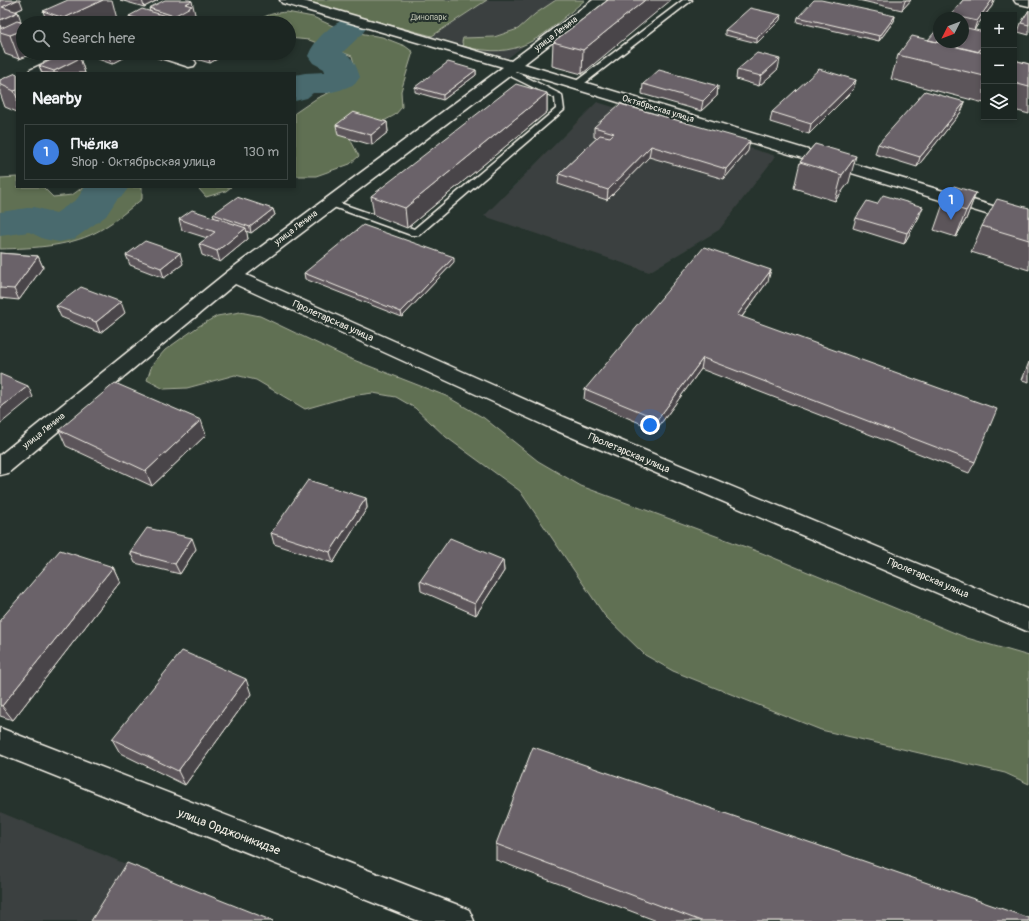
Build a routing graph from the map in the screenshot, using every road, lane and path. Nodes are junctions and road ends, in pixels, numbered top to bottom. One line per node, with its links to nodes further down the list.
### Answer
1 (286, 0): 9 (street, Октябрьская улица)
2 (601, 0): 9 (street, улица Ленина)
3 (688, 0): 11 (lane)
4 (1020, 0): 5 (street)
5 (1029, 2)
6 (62, 60): 10 (street)
7 (180, 60): 8 (street)
8 (189, 63)
9 (511, 68): 11 (street, Октябрьская улица); 12 (street, улица Ленина); 12 (lane)
10 (37, 72)
11 (578, 84): 13 (street, Октябрьская улица)
12 (331, 203): 14 (street, улица Ленина)
13 (1029, 222)
14 (233, 276): 15 (street, улица Ленина); 16 (street, Пролетарская улица)
15 (0, 467)
16 (1029, 621)
17 (0, 741): 18 (street, улица Орджоникидзе)
18 (458, 921)

